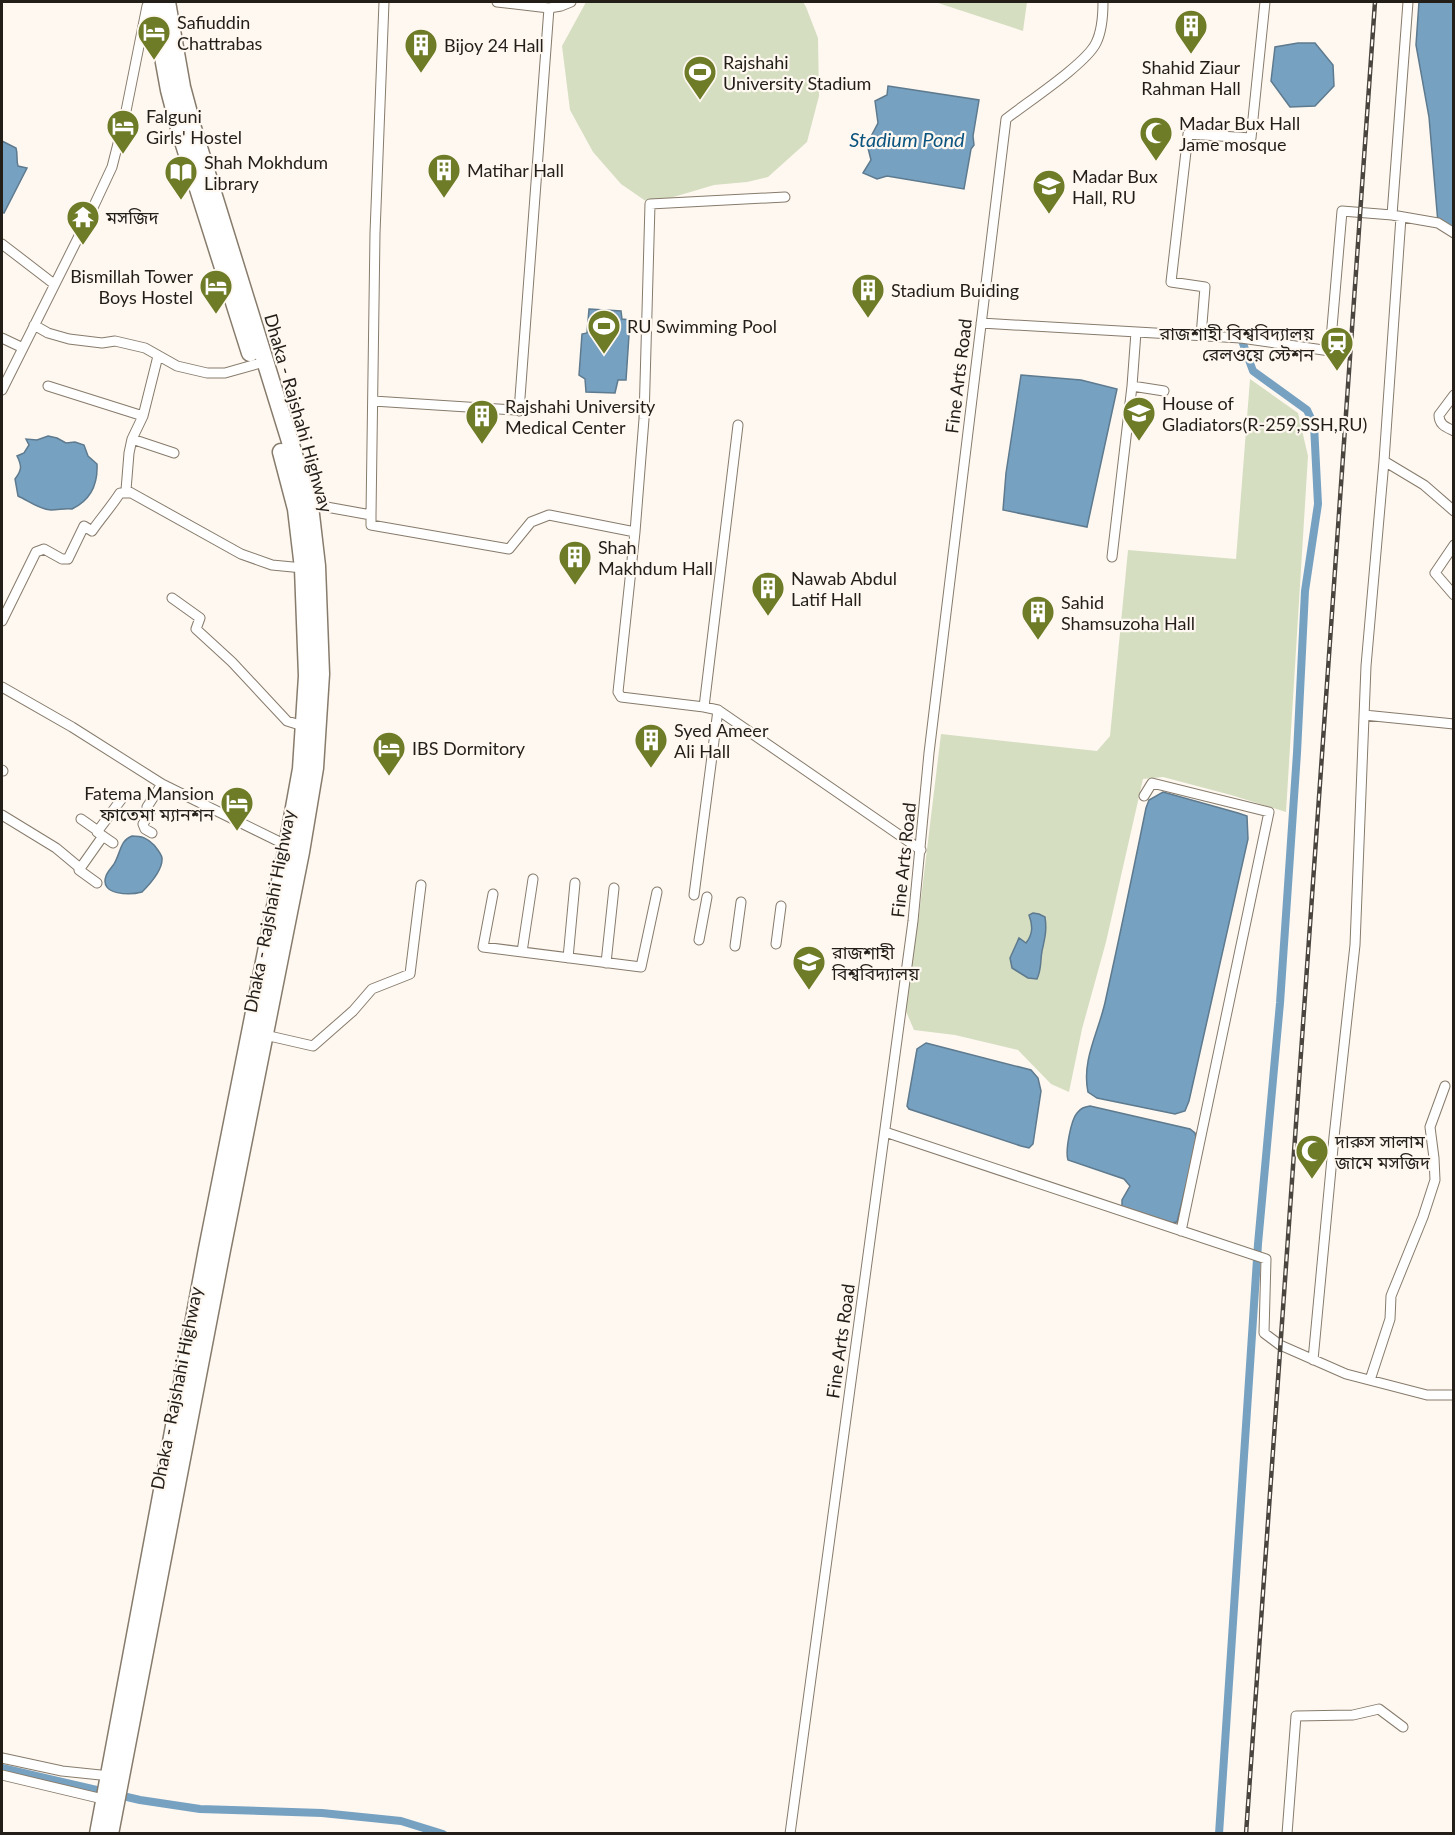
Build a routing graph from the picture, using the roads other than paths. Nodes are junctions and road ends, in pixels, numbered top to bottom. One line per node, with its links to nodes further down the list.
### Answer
1 (160, 2): 13 (street); 21 (highway, Dhaka - Rajshahi Highway)
2 (384, 2): 27 (street)
3 (497, 2): 8 (street)
4 (571, 2): 8 (street)
5 (1103, 2): 14 (street, Fine Arts Road)
6 (1265, 2): 17 (street)
7 (1408, 2): 10 (street)
8 (549, 8): 27 (street)
9 (785, 197): 38 (street)
10 (1396, 216): 11 (street); 17 (street); 33 (street)
11 (1454, 233)
12 (2, 244): 13 (street)
13 (54, 284): 15 (street)
14 (981, 323): 16 (street); 60 (street, Fine Arts Road)
15 (34, 326): 19 (street); 20 (street)
16 (1136, 332): 17 (street); 23 (street)
17 (1201, 336)
18 (2, 339): 19 (street)
19 (23, 348): 24 (street)
20 (159, 356): 21 (street); 28 (street)
21 (259, 363): 35 (highway, Dhaka - Rajshahi Highway); 41 (highway, Dhaka - Rajshahi Highway)
22 (48, 386): 28 (street)
23 (1132, 386): 25 (street); 40 (street)
24 (2, 390)
25 (1164, 391)
26 (1454, 395): 30 (street)
27 (373, 401): 37 (street)
28 (143, 416): 31 (street)
29 (738, 425): 46 (street)
30 (1454, 431)
31 (132, 439): 32 (street); 34 (street)
32 (174, 453)
33 (1384, 461): 36 (street); 48 (street)
34 (131, 493): 41 (street); 44 (street)
35 (310, 506): 37 (street); 59 (highway, Dhaka - Rajshahi Highway)
36 (1454, 511)
37 (371, 515): 38 (street)
38 (635, 532): 46 (street)
39 (1454, 545): 42 (street)
40 (1112, 557)
41 (303, 568): 50 (highway, Dhaka - Rajshahi Highway)
42 (1454, 595)
43 (172, 598): 50 (street)
44 (2, 621)
45 (2, 687): 51 (street)
46 (704, 707): 47 (street)
47 (718, 710): 60 (street); 69 (street)
48 (1364, 715): 49 (street); 83 (street)
49 (1454, 724)
50 (303, 726): 59 (highway, Dhaka - Rajshahi Highway)
51 (162, 784): 56 (street); 59 (street)
52 (1144, 796): 82 (street)
53 (123, 797): 57 (street)
54 (2, 815): 61 (street)
55 (81, 819): 57 (street)
56 (152, 833)
57 (100, 834): 58 (street); 61 (street)
58 (113, 843)
59 (294, 849): 79 (highway, Dhaka - Rajshahi Highway); 89 (highway, Dhaka - Rajshahi Highway)
60 (921, 850): 81 (street, Fine Arts Road)
61 (80, 868): 63 (street)
62 (533, 879): 76 (street)
63 (98, 883)
64 (575, 883): 77 (street)
65 (421, 885): 79 (street)
66 (614, 888): 78 (street)
67 (657, 892): 78 (street)
68 (493, 894): 76 (street)
69 (694, 895)
70 (707, 897): 73 (street)
71 (741, 902): 75 (street)
72 (781, 906): 74 (street)
73 (699, 940)
74 (776, 944)
75 (735, 946)
76 (522, 952): 77 (street)
77 (568, 958): 78 (street)
78 (606, 963)
79 (265, 1035): 89 (highway, Dhaka - Rajshahi Highway)
80 (1445, 1086): 84 (street)
81 (885, 1132): 82 (street); 92 (street, Fine Arts Road)
82 (1181, 1231): 83 (street)
83 (1313, 1360): 84 (street)
84 (1370, 1380): 85 (street)
85 (1454, 1395)
86 (1402, 1727): 93 (street)
87 (2, 1758): 89 (street)
88 (2, 1775): 89 (street)
89 (113, 1787): 90 (highway, Dhaka - Rajshahi Highway); 91 (highway, Dhaka - Rajshahi Highway)
90 (99, 1833)
91 (110, 1833)
92 (790, 1833)
93 (1287, 1833)

